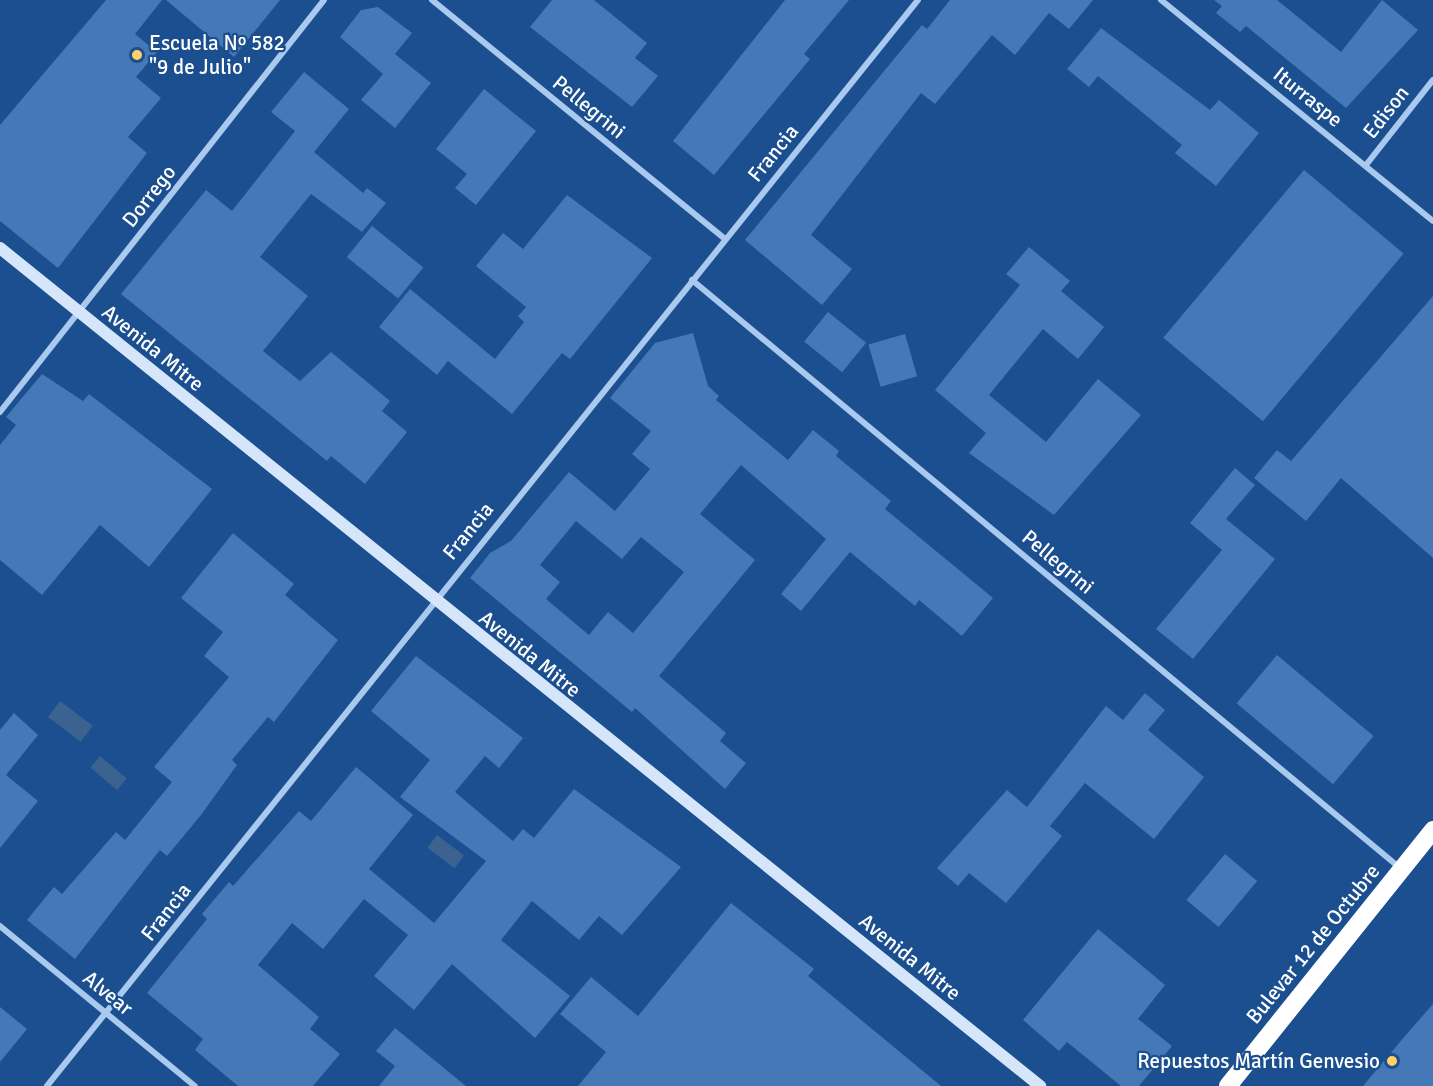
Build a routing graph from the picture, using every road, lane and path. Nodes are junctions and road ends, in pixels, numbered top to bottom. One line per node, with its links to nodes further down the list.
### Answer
1 (324, 0): 11 (street, Dorrego)
2 (432, 0): 8 (street, Pellegrini)
3 (918, 0): 8 (street, Francia)
4 (1161, 0): 6 (street, Iturraspe)
5 (1433, 80): 6 (street, Edison)
6 (1365, 165): 7 (street, Iturraspe)
7 (1433, 221)
8 (725, 239): 10 (street, Francia)
9 (0, 248): 11 (street, Avenida Mitre)
10 (692, 279): 13 (street, Francia); 15 (street, Pellegrini)
11 (78, 313): 12 (street, Dorrego); 13 (street, Avenida Mitre)
12 (0, 412)
13 (432, 601): 17 (street, Francia); 20 (street, Avenida Mitre)
14 (1433, 831): 15 (highway, Bulevar 12 de Octubre)
15 (1402, 870): 21 (highway, Bulevar 12 de Octubre)
16 (0, 926): 17 (street, Alvear)
17 (107, 1014): 18 (street, Francia); 19 (street, Alvear)
18 (47, 1086)
19 (195, 1086)
20 (1040, 1086)
21 (1228, 1086)

